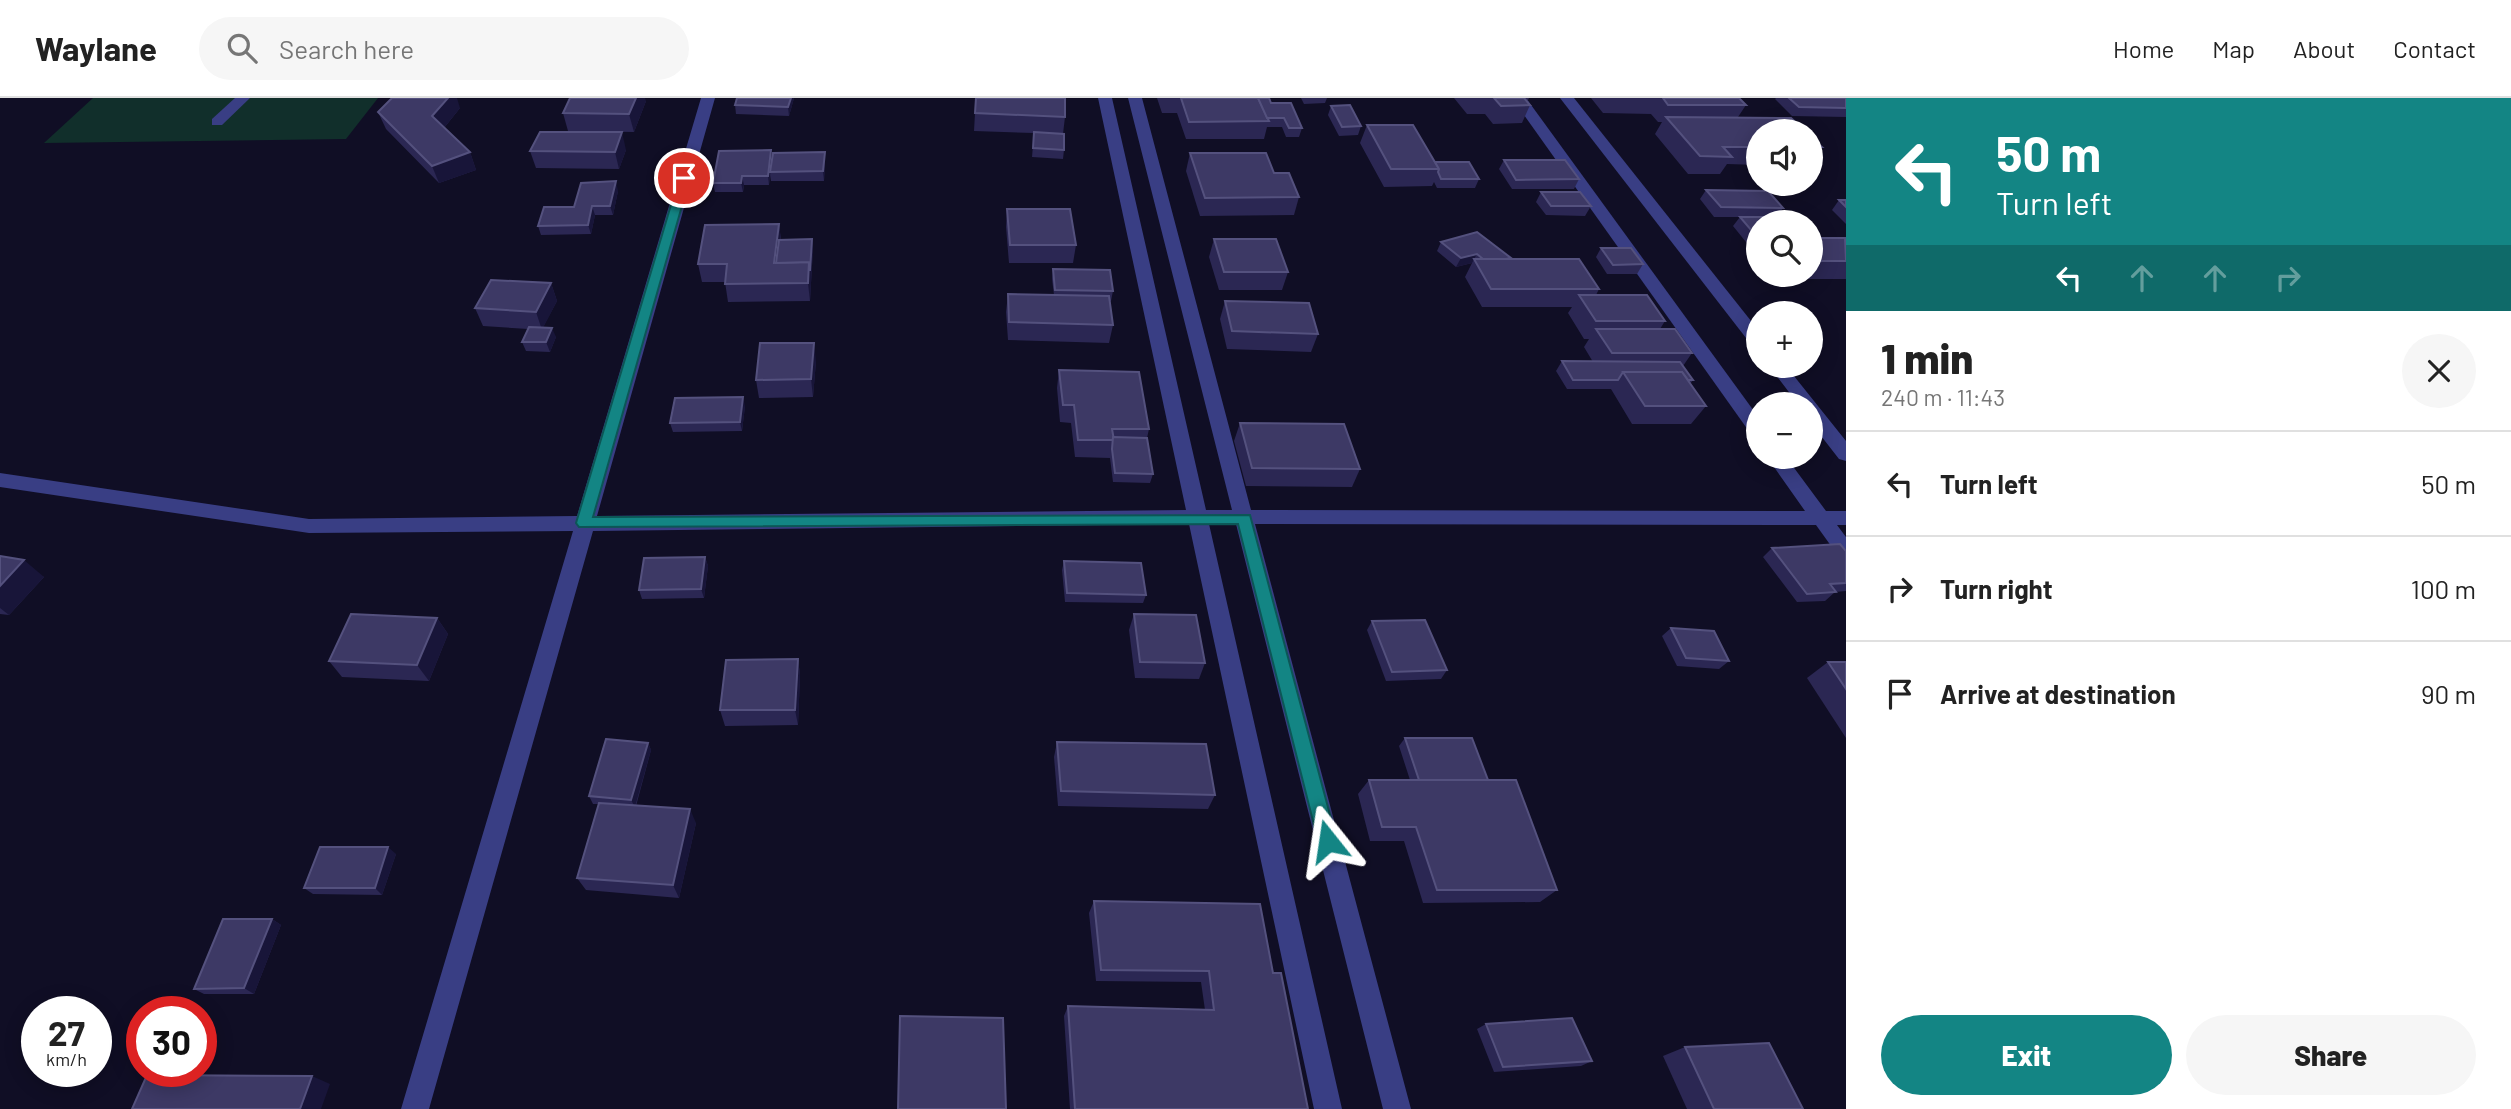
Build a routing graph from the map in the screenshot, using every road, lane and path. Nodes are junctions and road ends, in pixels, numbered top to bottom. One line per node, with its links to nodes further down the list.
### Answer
1 (243, 98): 7 (street)
2 (708, 98): 20 (street)
3 (1104, 98): 17 (street)
4 (1135, 98): 19 (street)
5 (1519, 98): 11 (street)
6 (1567, 98): 8 (street)
7 (217, 122)
8 (1746, 326)
9 (1786, 378): 10 (street)
10 (1798, 392)
11 (1746, 414)
12 (1823, 425): 13 (street)
13 (1846, 454)
14 (1785, 469): 16 (street)
15 (0, 480): 20 (street)
16 (1819, 516): 18 (street); 19 (street); 21 (street)
17 (1197, 517): 19 (street); 20 (street); 23 (street)
18 (1846, 518)
19 (1244, 519): 24 (street)
20 (584, 523): 22 (street)
21 (1846, 552)
22 (415, 1109)
23 (1328, 1109)
24 (1397, 1109)

